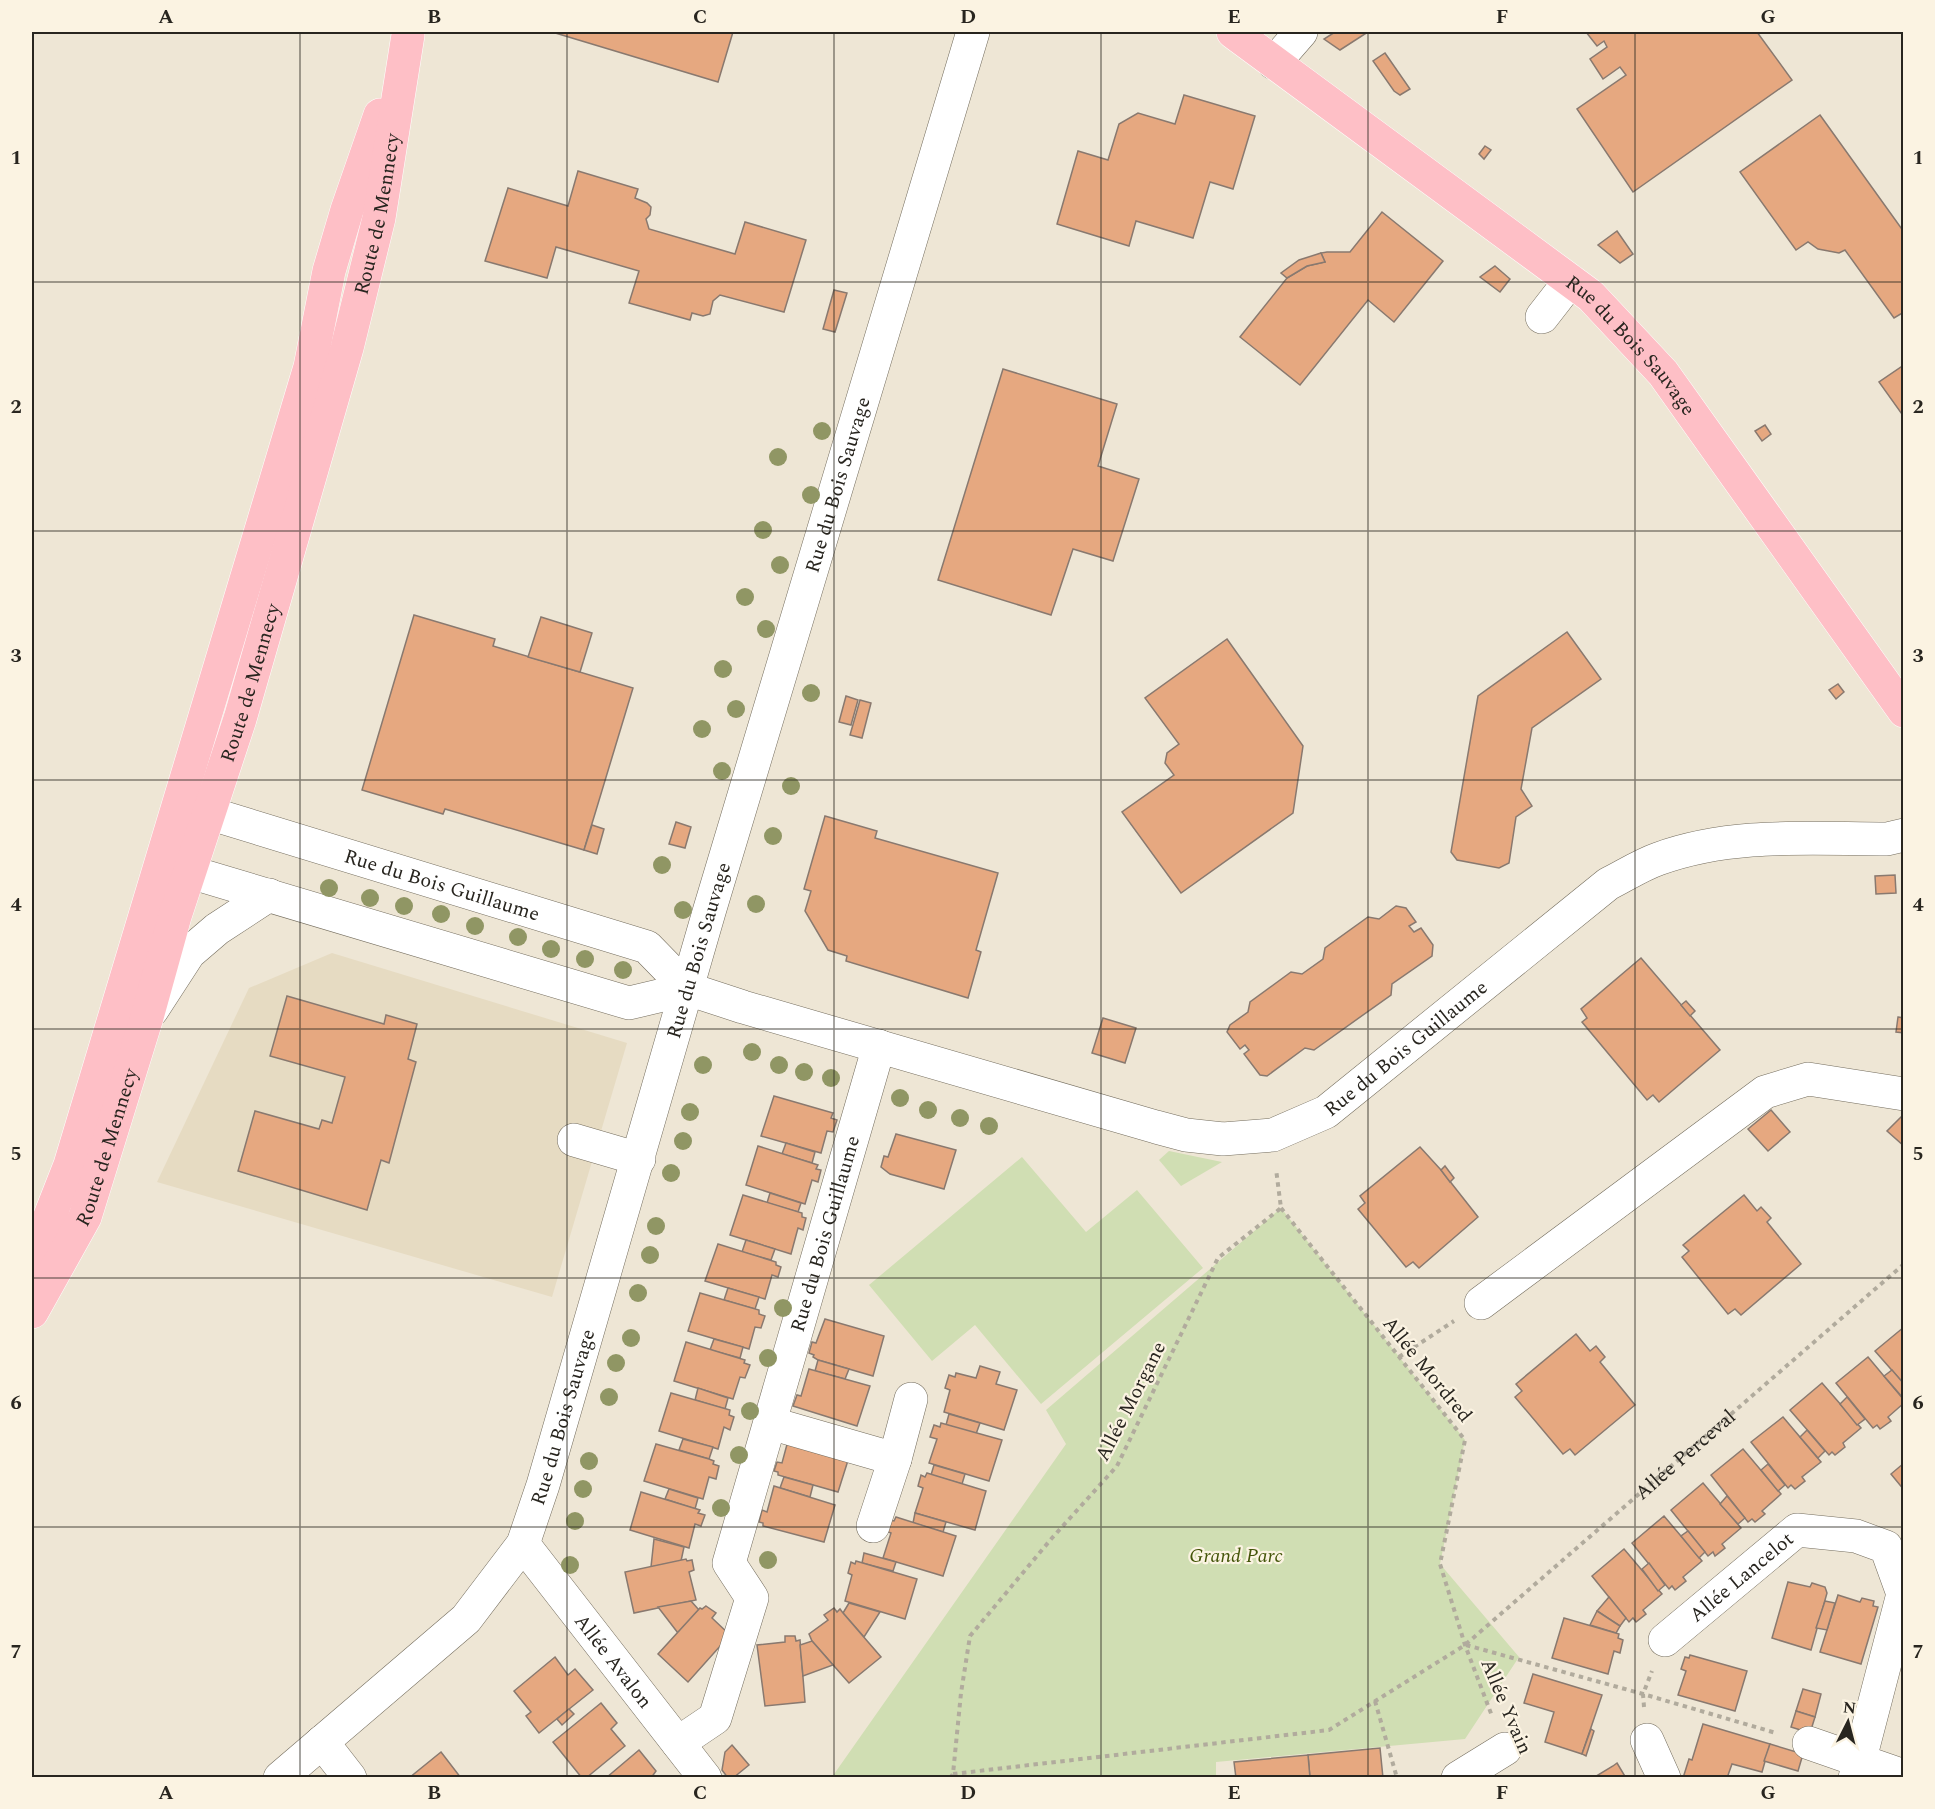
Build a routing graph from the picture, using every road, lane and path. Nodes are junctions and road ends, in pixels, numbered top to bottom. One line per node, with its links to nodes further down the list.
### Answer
1 (973, 32): 14 (street, Rue du Bois Sauvage)
2 (1233, 32): 5 (main road, Rue du Bois Sauvage)
3 (1301, 32): 5 (street)
4 (408, 33): 9 (main road, Route de Mennecy); 10 (main road, Route de Mennecy)
5 (1274, 63): 6 (main road, Rue du Bois Sauvage)
6 (1570, 281): 7 (street); 8 (main road, Rue du Bois Sauvage)
7 (1542, 317)
8 (1904, 711)
9 (179, 804): 10 (street, Rue du Bois Guillaume); 12 (main road, Route de Mennecy)
10 (210, 814): 12 (main road, Route de Mennecy); 14 (street, Rue du Bois Guillaume)
11 (1904, 835): 18 (street, Rue du Bois Guillaume)
12 (176, 868): 13 (street, Rue du Bois Guillaume); 15 (main road, Route de Mennecy); 22 (main road, Route de Mennecy)
13 (269, 895): 14 (street, Rue du Bois Guillaume); 15 (street)
14 (688, 989): 16 (street, Rue du Bois Guillaume); 20 (street, Rue du Bois Sauvage)
15 (147, 1017): 25 (main road, Route de Mennecy)
16 (879, 1046): 18 (street, Rue du Bois Guillaume); 28 (street, Rue du Bois Guillaume)
17 (1904, 1095): 24 (street)
18 (1273, 1135): 21 (path)
19 (574, 1140): 20 (street)
20 (639, 1159): 31 (street, Rue du Bois Sauvage)
21 (1281, 1208): 26 (path, Allée Mordred); 42 (path, Allée Morgane)
22 (32, 1259)
23 (1904, 1264): 33 (path, Allée Perceval)
24 (1481, 1303): 26 (path)
25 (32, 1312)
26 (1399, 1357): 33 (path, Allée Mordred)
27 (911, 1399): 29 (street)
28 (770, 1423): 29 (street); 38 (street, Rue du Bois Guillaume)
29 (895, 1459): 30 (street)
30 (873, 1526)
31 (523, 1544): 37 (street, Rue du Bois Sauvage); 38 (street, Allée Avalon)
32 (1665, 1640): 34 (path); 41 (street, Allée Lancelot)
33 (1465, 1645): 34 (path); 35 (path, Allée Morgane); 40 (path, Allée Yvain)
34 (1643, 1694): 36 (path); 39 (path)
35 (1375, 1701): 42 (path, Allée Morgane); 47 (path)
36 (1647, 1740): 49 (street)
37 (322, 1742): 44 (street, Rue du Bois Sauvage); 45 (street)
38 (678, 1743): 46 (street, Allée Avalon)
39 (1809, 1743): 41 (street)
40 (1505, 1749): 48 (street)
41 (1857, 1770): 43 (street)
42 (951, 1776)
43 (1904, 1776)
44 (280, 1778)
45 (350, 1778)
46 (705, 1778)
47 (1397, 1778)
48 (1458, 1778)
49 (1664, 1778)

